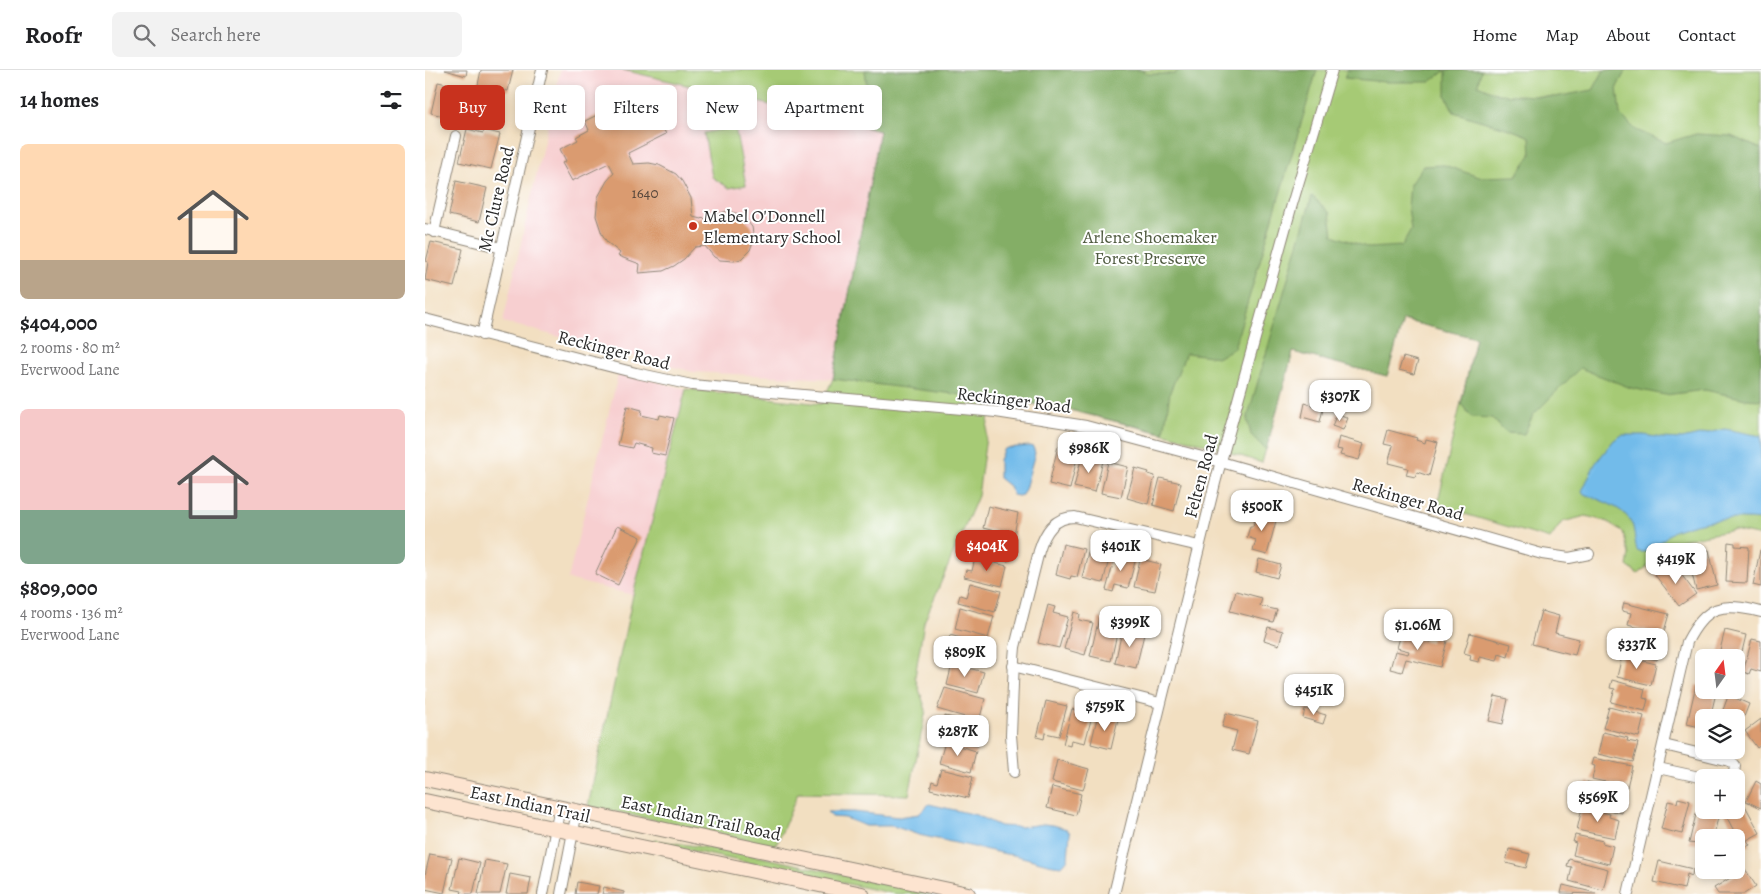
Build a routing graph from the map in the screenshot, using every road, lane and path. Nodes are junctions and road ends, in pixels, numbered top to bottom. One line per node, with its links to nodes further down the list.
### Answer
1 (542, 70): 5 (street, Mc Clure Road)
2 (1332, 70): 8 (street, Felten Road)
3 (456, 136): 4 (street)
4 (429, 230): 5 (street)
5 (502, 248): 7 (street, Mc Clure Road)
6 (425, 319): 7 (street, Reckinger Road)
7 (482, 335): 8 (street, Reckinger Road)
8 (1221, 462): 9 (street, Felten Road); 10 (street, Reckinger Road)
9 (1199, 546): 12 (street); 13 (street, Felten Road)
10 (1589, 554)
11 (1761, 612): 14 (street)
12 (1013, 666): 13 (street); 17 (street)
13 (1160, 703): 29 (street, Felten Road)
14 (1664, 745): 15 (street); 16 (street)
15 (1658, 768): 18 (street); 30 (street)
16 (1735, 769)
17 (1014, 772)
18 (1695, 776)
19 (425, 779): 21 (main road, East Indian Trail Road)
20 (425, 801): 23 (main road, East Indian Trail)
21 (560, 807): 22 (main road, East Indian Trail Road); 23 (street)
22 (577, 811): 24 (street); 28 (main road, East Indian Trail Road)
23 (556, 829): 24 (main road, East Indian Trail); 25 (street)
24 (573, 833): 26 (street); 27 (main road, East Indian Trail)
25 (543, 894)
26 (561, 894)
27 (862, 894)
28 (968, 894)
29 (1114, 894)
30 (1628, 894)

